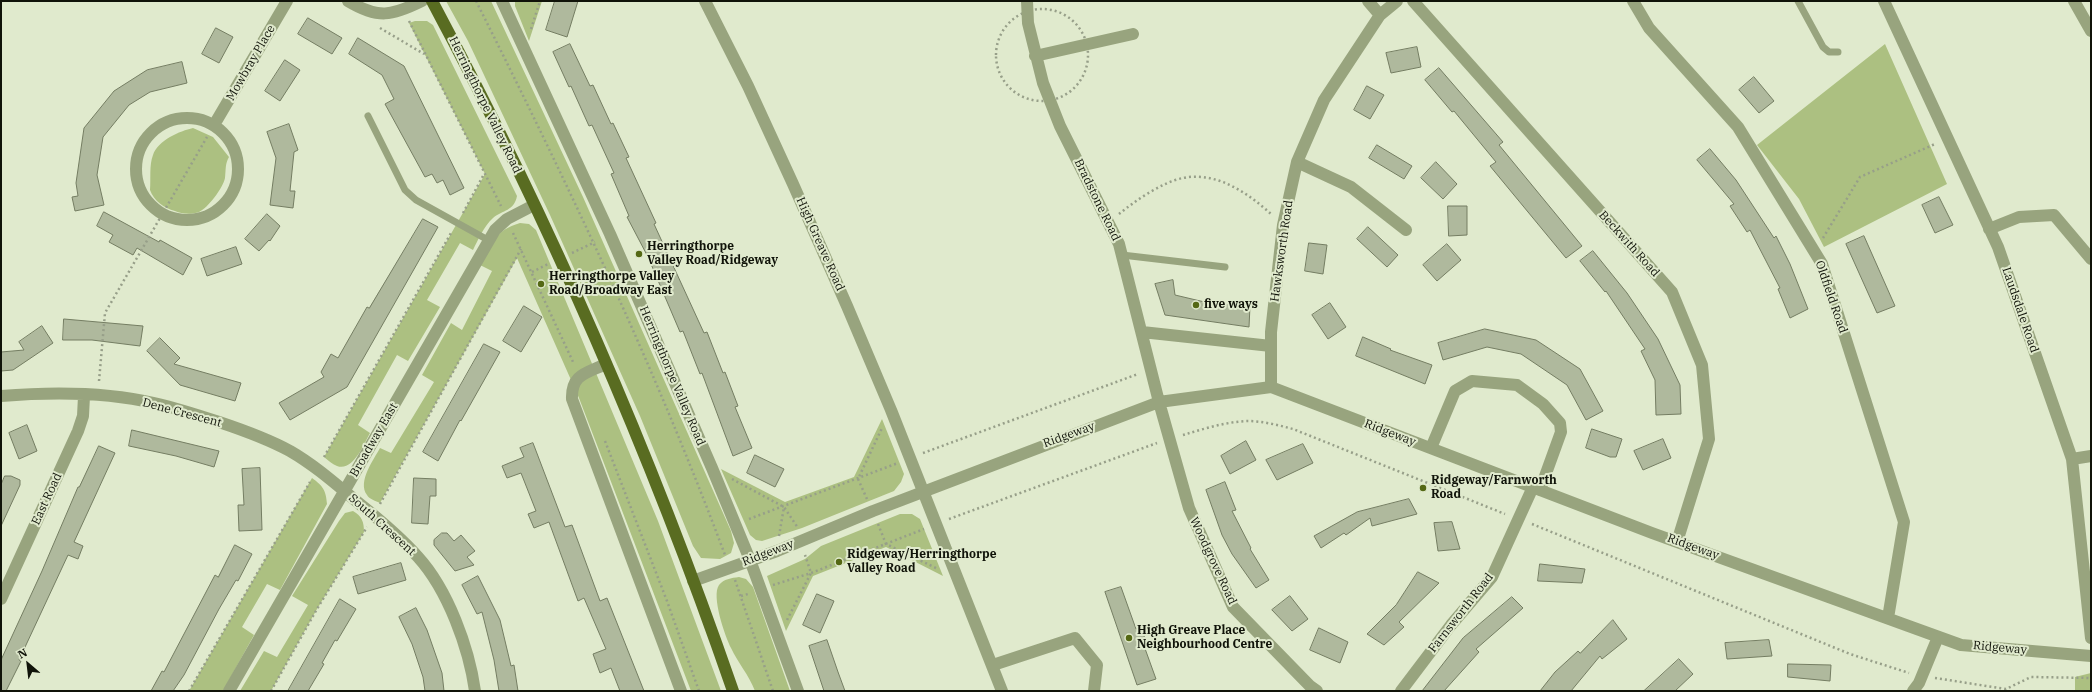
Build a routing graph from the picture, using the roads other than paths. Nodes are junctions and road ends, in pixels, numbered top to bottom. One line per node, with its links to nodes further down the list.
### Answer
1 (287, 1): 21 (street, Mowbray Place)
2 (348, 1): 3 (street)
3 (422, 1)
4 (432, 1): 23 (main road, Herringthorpe Valley Road)
5 (502, 1): 44 (street, Herringthorpe Valley Road)
6 (705, 1): 42 (street, High Greave Road)
7 (1027, 1): 19 (street, Bradstone Road)
8 (1368, 1): 15 (street)
9 (1397, 1): 15 (street, Hawksworth Road)
10 (1413, 1): 43 (street, Beckwith Road)
11 (1633, 1): 47 (street, Oldfield Road)
12 (1798, 1): 18 (lane)
13 (1884, 1): 24 (street, Laudsdale Road)
14 (2074, 1): 16 (street)
15 (1380, 15): 22 (street, Hawksworth Road)
16 (2091, 31)
17 (1133, 34): 19 (street)
18 (1838, 52)
19 (1035, 56): 27 (street, Bradstone Road)
20 (368, 116): 26 (lane)
21 (214, 125): 21 (street)
22 (1297, 162): 25 (street); 31 (street, Hawksworth Road)
23 (534, 205): 26 (street, Broadway East); 32 (main road, Herringthorpe Valley Road)
24 (1989, 229): 28 (street); 39 (street, Laudsdale Road)
25 (1406, 230)
26 (488, 240): 41 (street, Broadway East)
27 (1122, 255): 29 (lane); 30 (street, Bradstone Road)
28 (2091, 259)
29 (1225, 267)
30 (1142, 332): 31 (street); 36 (street, Bradstone Road)
31 (1271, 346): 33 (street, Hawksworth Road)
32 (606, 364): 45 (main road, Herringthorpe Valley Road); 54 (street)
33 (1271, 387): 36 (street, Ridgeway); 37 (street, Ridgeway)
34 (1, 396): 35 (street, Dene Crescent)
35 (84, 396): 41 (street, Dene Crescent); 46 (street, East Road)
36 (1159, 402): 42 (street, Ridgeway); 59 (street, Woodgrove Road)
37 (1431, 448): 40 (street, Ridgeway); 40 (street, Farnsworth Road)
38 (2091, 456): 39 (street)
39 (2072, 459): 49 (street, Laudsdale Road)
40 (1536, 488): 43 (street, Ridgeway); 60 (street, Farnsworth Road)
41 (344, 491): 52 (street, Broadway East); 53 (street, South Crescent)
42 (923, 492): 44 (street, Ridgeway); 51 (street, High Greave Road)
43 (1677, 542): 47 (street, Ridgeway)
44 (750, 560): 45 (street, Ridgeway); 56 (street, Herringthorpe Valley Road)
45 (693, 581): 55 (main road, Herringthorpe Valley Road)
46 (1, 599)
47 (1888, 618): 48 (street, Ridgeway)
48 (1938, 637): 50 (street, Ridgeway); 61 (street)
49 (2091, 638)
50 (2091, 656)
51 (992, 665): 57 (street, High Greave Road); 58 (street)
52 (229, 691)
53 (475, 691)
54 (681, 691)
55 (733, 691)
56 (798, 691)
57 (1002, 691)
58 (1094, 691)
59 (1317, 691)
60 (1401, 691)
61 (1913, 691)

